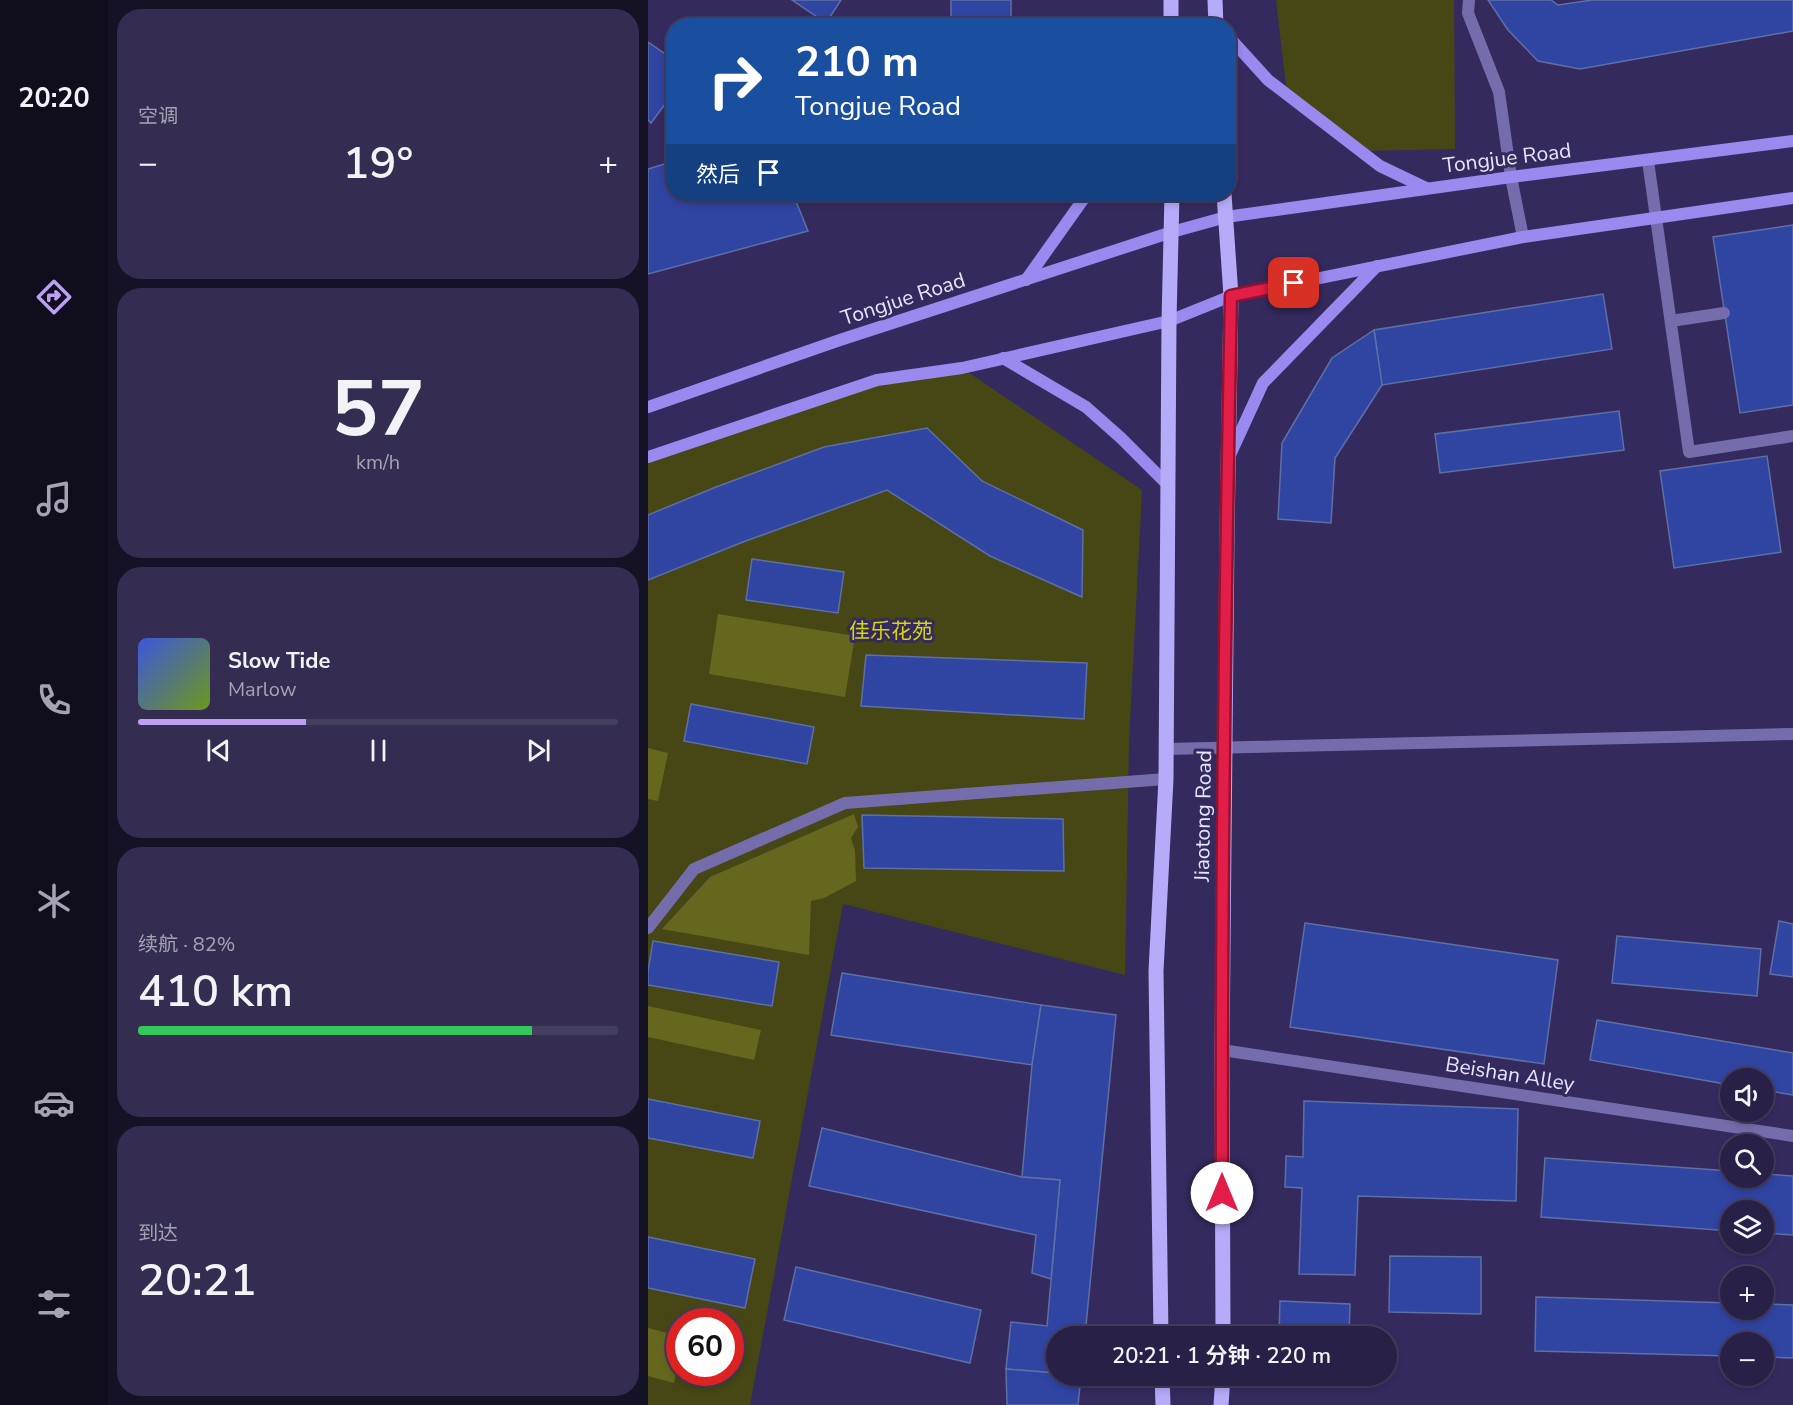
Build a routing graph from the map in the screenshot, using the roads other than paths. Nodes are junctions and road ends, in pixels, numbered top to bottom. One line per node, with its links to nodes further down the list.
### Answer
1 (1171, 0): 4 (main road)
2 (1215, 0): 5 (main road)
3 (1469, 0): 9 (street)
4 (1171, 18)
5 (1216, 18)
6 (1236, 45): 10 (main road)
7 (1793, 141): 8 (main road, Tongjue Road)
8 (1648, 161): 9 (main road, Tongjue Road); 23 (street)
9 (1511, 177): 10 (main road, Tongjue Road); 17 (street)
10 (1427, 188): 15 (main road, Tongjue Road)
11 (1793, 198): 17 (main road)
12 (1082, 201): 19 (main road)
13 (1172, 201): 16 (main road, Jiaotong Road)
14 (1225, 201): 15 (main road, Jiaotong Road)
15 (1226, 217): 16 (main road, Tongjue Road); 20 (main road, Jiaotong Road)
16 (1172, 232): 19 (main road, Tongjue Road); 22 (main road, Jiaotong Road)
17 (1523, 237): 18 (main road)
18 (1377, 266): 20 (main road); 28 (main road)
19 (1026, 280): 25 (main road, Tongjue Road)
20 (1231, 296): 22 (main road); 28 (main road, Jiaotong Road)
21 (1724, 313): 23 (street)
22 (1169, 321): 24 (main road); 29 (main road, Jiaotong Road)
23 (1671, 321): 26 (street)
24 (1003, 358): 27 (main road); 29 (main road)
25 (648, 407)
26 (1793, 436)
27 (648, 457)
28 (1228, 458): 34 (main road, Jiaotong Road)
29 (1168, 485): 31 (main road, Jiaotong Road)
30 (1793, 734): 31 (street)
31 (1167, 749): 32 (main road, Jiaotong Road)
32 (1166, 779): 33 (street); 36 (main road, Jiaotong Road)
33 (648, 928)
34 (1222, 1050): 35 (street, Beishan Alley); 37 (main road, Jiaotong Road)
35 (1793, 1136)
36 (1161, 1326)
37 (1223, 1326)
38 (1162, 1386): 40 (main road)
39 (1222, 1386): 41 (main road)
40 (1162, 1405)
41 (1221, 1405)

